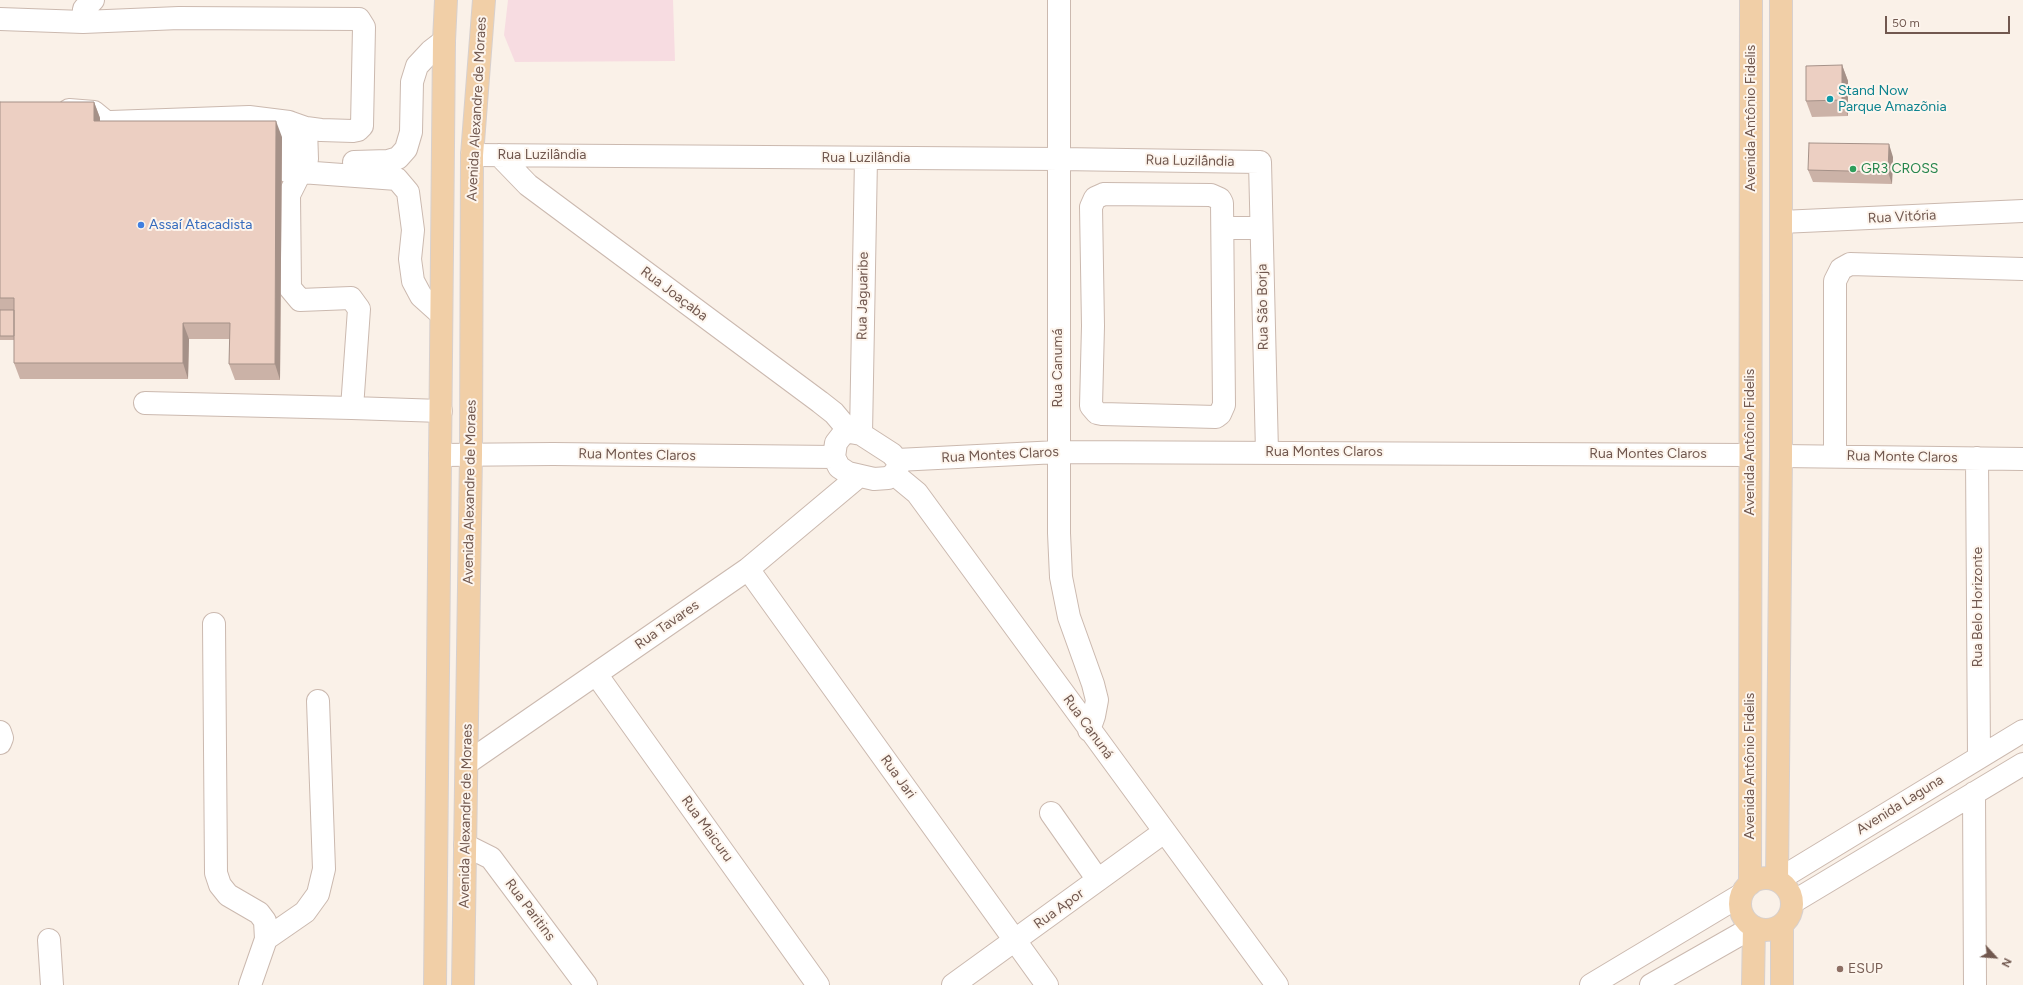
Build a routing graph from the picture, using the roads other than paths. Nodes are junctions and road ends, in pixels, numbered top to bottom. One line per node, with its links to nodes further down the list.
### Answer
1 (93, 0): 8 (street)
2 (446, 0): 9 (main road, Avenida Alexandre de Moraes)
3 (484, 0): 12 (main road, Avenida Alexandre de Moraes)
4 (1059, 0): 15 (street, Rua Canumá)
5 (1751, 0): 34 (main road, Avenida Antônio Fidelis)
6 (1781, 0): 19 (main road, Avenida Antônio Fidelis)
7 (0, 19): 8 (street)
8 (83, 22): 11 (street)
9 (444, 41): 17 (street); 25 (main road, Avenida Alexandre de Moraes)
10 (51, 109): 11 (street)
11 (297, 125): 17 (street)
12 (472, 155): 13 (street, Rua Luzilândia); 32 (main road, Avenida Alexandre de Moraes)
13 (499, 155): 14 (street, Rua Luzilândia); 29 (street, Rua Joaçaba)
14 (866, 158): 15 (street, Rua Luzilândia); 29 (street, Rua Jaguaribe)
15 (1060, 159): 16 (street, Rua Luzilândia); 24 (street, Rua Canumá)
16 (1260, 162): 21 (street, Rua São Borja)
17 (305, 166): 25 (street); 27 (street)
18 (2023, 211): 19 (street, Rua Vitória)
19 (1781, 222): 35 (main road, Avenida Antônio Fidelis)
20 (1223, 228): 21 (street); 23 (street); 23 (street)
21 (1261, 228): 31 (street, Rua São Borja)
22 (2023, 268): 36 (street)
23 (1093, 301): 24 (street)
24 (1059, 302): 30 (street, Rua Canumá)
25 (442, 314): 28 (main road, Avenida Alexandre de Moraes)
26 (146, 403): 27 (street)
27 (352, 408): 28 (street)
28 (441, 411): 33 (main road, Avenida Alexandre de Moraes)
29 (855, 433): 37 (street); 40 (street)
30 (1058, 452): 31 (street, Rua Montes Claros); 40 (street, Rua Montes Claros); 46 (street, Rua Canumá)
31 (1267, 452): 34 (street, Rua Montes Claros)
32 (471, 454): 33 (street, Rua Montes Claros); 37 (street, Rua Montes Claros); 51 (main road, Avenida Alexandre de Moraes)
33 (440, 455): 68 (main road, Avenida Alexandre de Moraes)
34 (1750, 455): 59 (main road, Avenida Antônio Fidelis)
35 (1781, 456): 36 (street, Rua Monte Claros); 58 (main road, Avenida Antônio Fidelis)
36 (1835, 456): 38 (street, Rua Monte Claros)
37 (834, 457): 41 (street)
38 (1977, 458): 39 (street, Rua Monte Claros); 50 (street, Rua Belo Horizonte)
39 (2023, 459)
40 (896, 467): 41 (street); 46 (street, Rua Canuná)
41 (859, 476): 42 (street, Rua Tavares)
42 (748, 569): 44 (street, Rua Tavares); 65 (street, Rua Jari)
43 (214, 624): 63 (street)
44 (596, 674): 51 (street, Rua Tavares); 71 (street, Rua Maicuru)
45 (318, 701): 63 (street)
46 (1089, 730): 55 (street, Rua Canuná)
47 (2023, 730): 50 (street, Avenida Laguna)
48 (0, 732): 49 (street)
49 (0, 743)
50 (1980, 757): 58 (street, Avenida Laguna)
51 (467, 764): 56 (main road, Avenida Alexandre de Moraes)
52 (2023, 764): 53 (street, Avenida Laguna)
53 (1974, 793): 60 (street, Avenida Laguna); 79 (street)
54 (1051, 813): 57 (street)
55 (1164, 832): 57 (street, Rua Apor); 74 (street, Rua Canuná)
56 (466, 845): 69 (main road, Avenida Alexandre de Moraes); 70 (street, Rua Paritins)
57 (1098, 880): 65 (street, Rua Apor)
58 (1778, 880): 59 (main road); 60 (main road)
59 (1746, 890): 62 (main road); 75 (street)
60 (1793, 902): 61 (main road)
61 (1782, 925): 62 (main road); 78 (main road)
62 (1753, 927): 76 (street); 77 (main road)
63 (266, 939): 67 (street)
64 (49, 940): 66 (street)
65 (1016, 941): 72 (street, Rua Apor); 73 (street, Rua Jari)
66 (52, 985)
67 (250, 985)
68 (435, 985)
69 (463, 985)
70 (586, 985)
71 (818, 985)
72 (953, 985)
73 (1047, 985)
74 (1277, 985)
75 (1591, 985)
76 (1651, 985)
77 (1753, 985)
78 (1782, 985)
79 (1974, 985)

